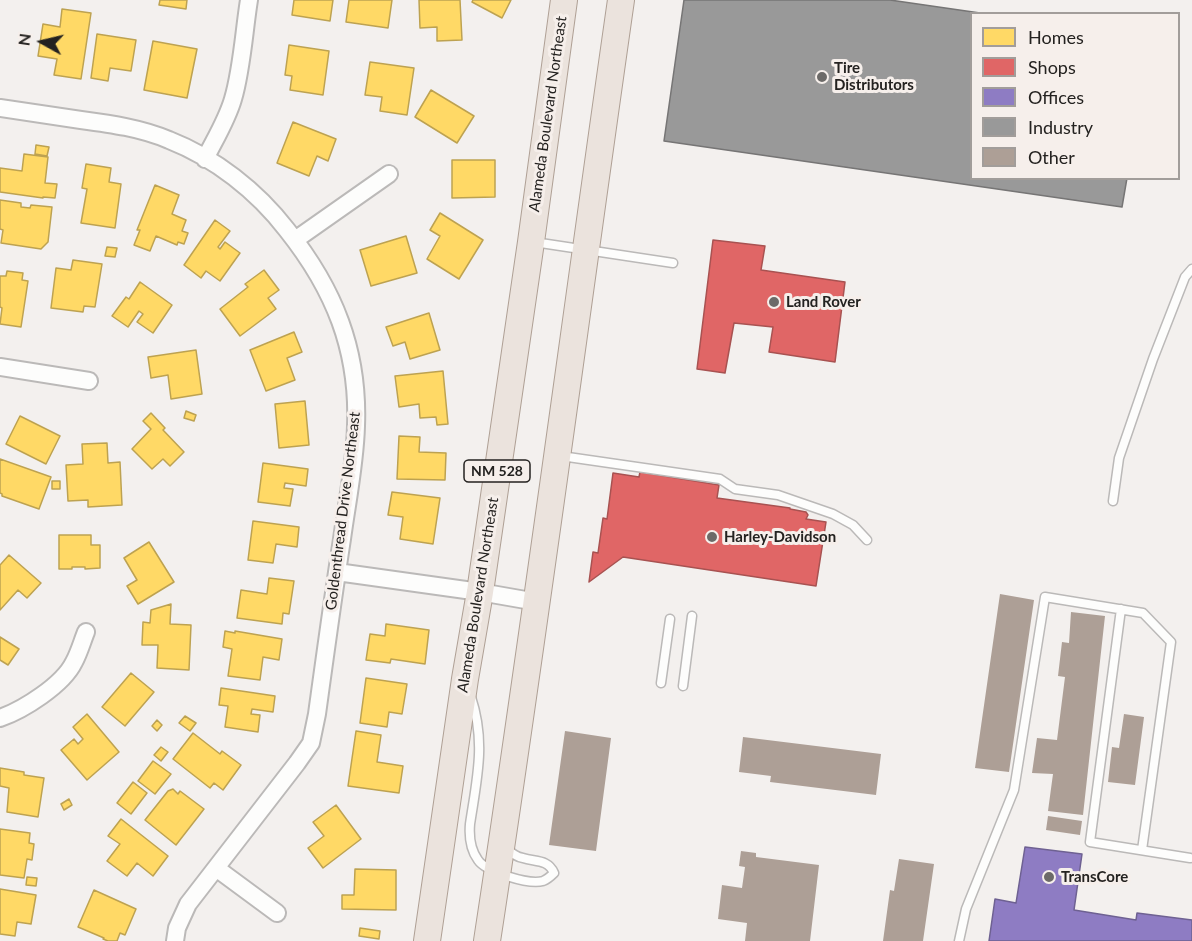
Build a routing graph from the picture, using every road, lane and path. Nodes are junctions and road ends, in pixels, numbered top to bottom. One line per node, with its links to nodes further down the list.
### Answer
1 (249, 0): 5 (street)
2 (564, 0): 8 (main road, Alameda Boulevard Northeast / NM 528)
3 (621, 0): 9 (main road)
4 (0, 108): 5 (street, Goldenthread Drive Northeast)
5 (205, 159): 7 (street, Goldenthread Drive Northeast)
6 (389, 174): 7 (street)
7 (296, 240): 17 (street, Goldenthread Drive Northeast)
8 (531, 242): 9 (lane); 18 (main road, Alameda Boulevard Northeast / NM 528)
9 (585, 250): 10 (lane); 14 (main road)
10 (673, 263)
11 (1192, 269): 15 (lane)
12 (0, 367): 13 (street)
13 (89, 381)
14 (558, 456): 16 (lane); 19 (main road)
15 (1113, 501)
16 (867, 540)
17 (337, 572): 18 (street); 31 (street, Goldenthread Drive Northeast)
18 (480, 592): 19 (street); 24 (main road, Alameda Boulevard Northeast / NM 528)
19 (537, 602): 28 (main road)
20 (1121, 609): 29 (lane); 29 (lane); 37 (lane)
21 (692, 616): 26 (lane)
22 (670, 619): 25 (lane)
23 (86, 632): 27 (street)
24 (465, 680): 32 (lane); 35 (main road, Alameda Boulevard Northeast / NM 528)
25 (661, 683)
26 (683, 686)
27 (0, 718)
28 (502, 842): 32 (main road); 32 (lane)
29 (1142, 850): 30 (lane)
30 (1190, 858)
31 (216, 868): 33 (street); 34 (street, Goldenthread Drive Northeast)
32 (497, 873): 36 (main road)
33 (277, 913)
34 (175, 941)
35 (427, 941)
36 (487, 941)
37 (959, 941)

